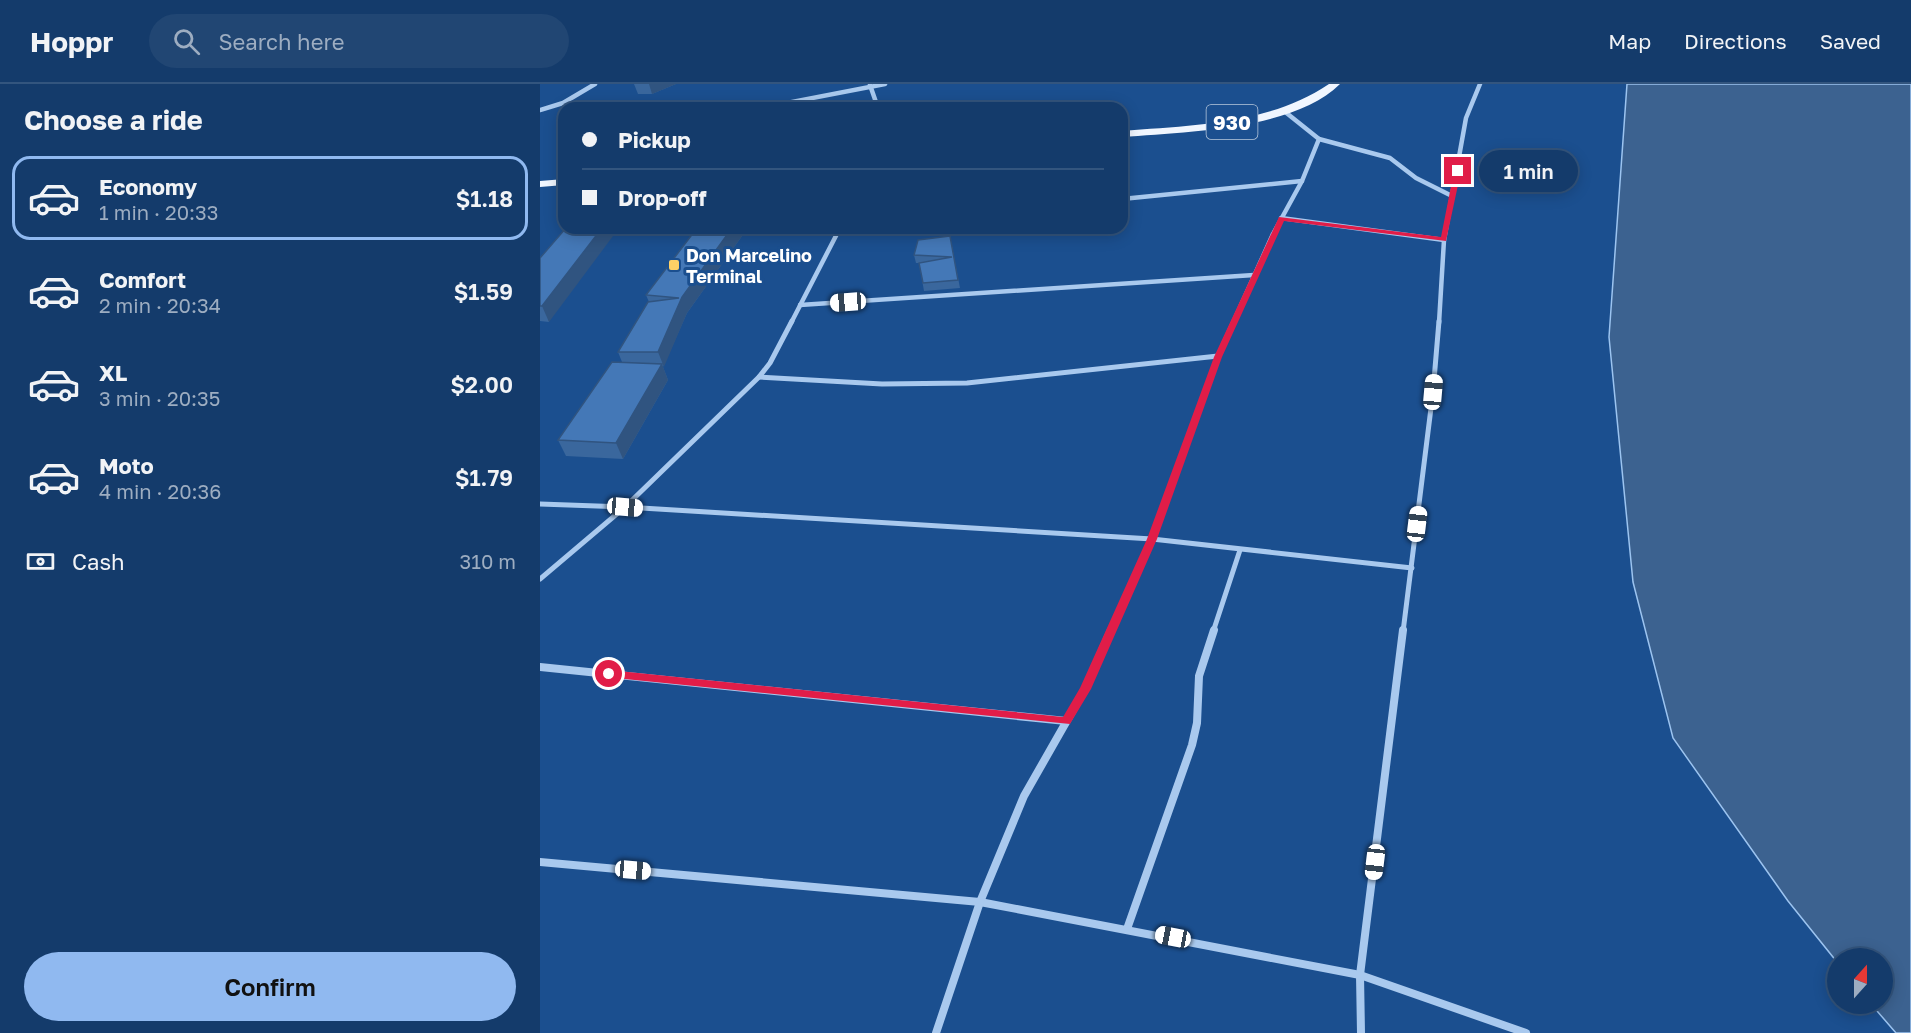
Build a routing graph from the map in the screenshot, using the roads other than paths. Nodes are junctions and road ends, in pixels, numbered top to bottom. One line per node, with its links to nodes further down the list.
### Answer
1 (595, 84): 6 (street)
2 (885, 84): 5 (street)
3 (1335, 84): 11 (main road, 930)
4 (1480, 84): 17 (street)
5 (870, 85): 7 (street); 8 (street)
6 (565, 102)
7 (789, 102)
8 (876, 102)
9 (558, 105): 10 (street)
10 (540, 110)
11 (1284, 111): 12 (main road, 930); 13 (street)
12 (1128, 133)
13 (1319, 139): 14 (street); 17 (street)
14 (1302, 181): 18 (street); 19 (street)
15 (558, 182): 16 (main road)
16 (540, 184)
17 (1452, 196): 21 (street)
18 (1128, 198)
19 (1281, 218): 21 (street); 22 (street)
20 (837, 234): 23 (street)
21 (1444, 240): 30 (street)
22 (1254, 275): 23 (street); 24 (street)
23 (800, 305): 25 (street)
24 (1218, 357): 25 (street); 28 (street)
25 (759, 377): 27 (street)
26 (540, 504): 27 (street)
27 (625, 507): 28 (street); 31 (street)
28 (1152, 539): 29 (street); 33 (street)
29 (1240, 550): 30 (street); 36 (street)
30 (1412, 568): 37 (street)
31 (540, 579)
32 (540, 667): 33 (street)
33 (1066, 721): 35 (street)
34 (540, 862): 35 (street)
35 (980, 902): 36 (street); 38 (street)
36 (1127, 929): 37 (street)
37 (1360, 975): 39 (street); 40 (street)
38 (936, 1033)
39 (1361, 1033)
40 (1526, 1033)

